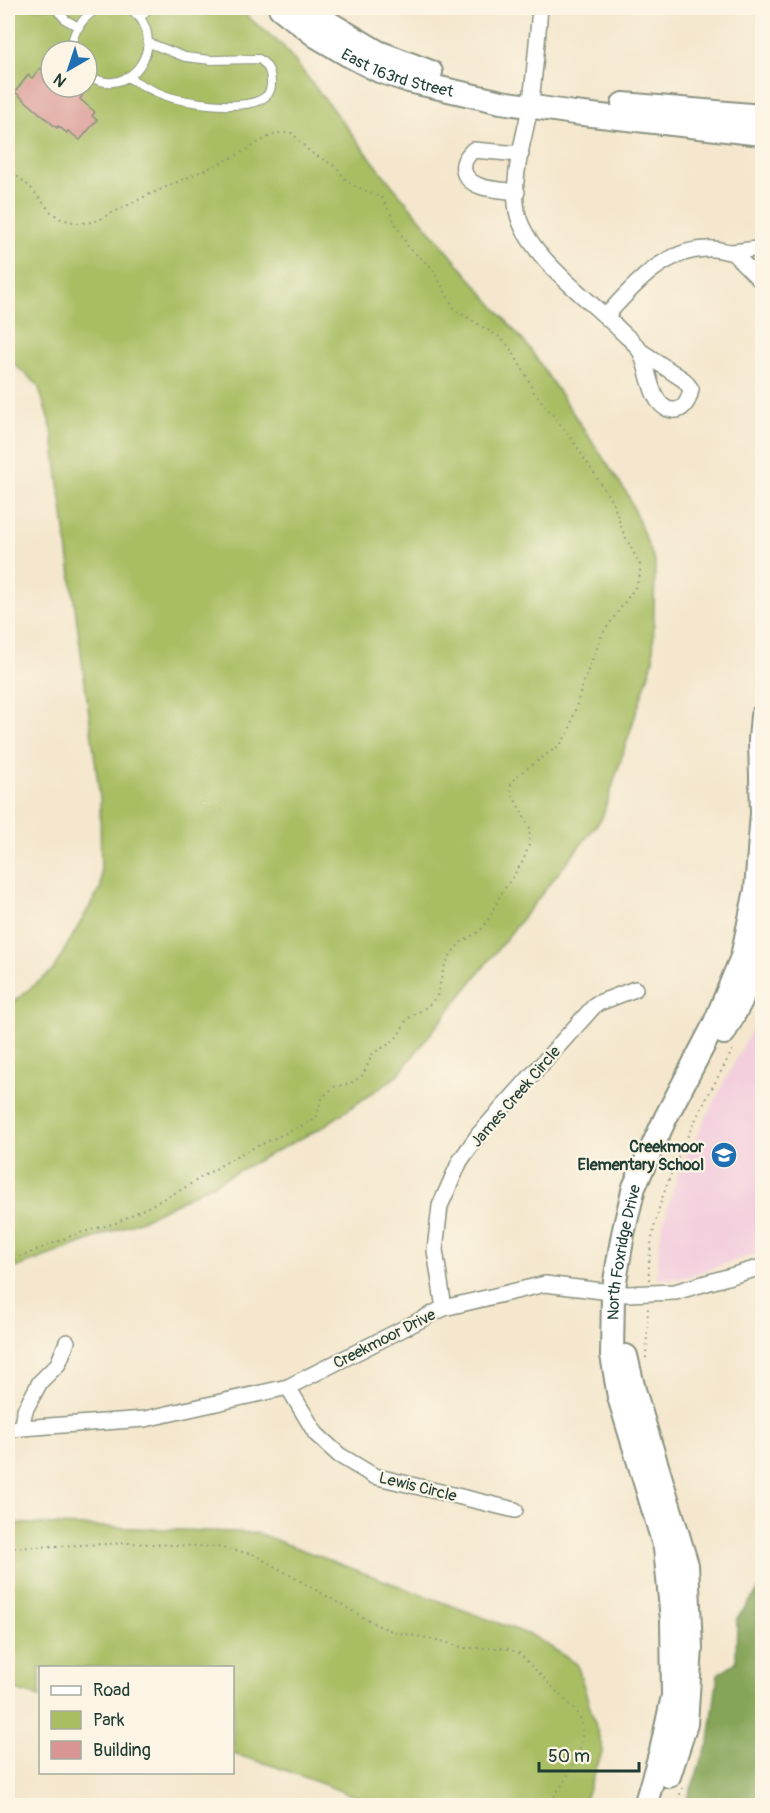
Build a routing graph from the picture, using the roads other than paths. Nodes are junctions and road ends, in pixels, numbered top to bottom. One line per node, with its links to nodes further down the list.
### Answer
1 (55, 8): 9 (lane)
2 (100, 8): 9 (lane)
3 (129, 8): 8 (lane)
4 (149, 8): 8 (lane)
5 (280, 8): 14 (street, East 163rd Street)
6 (304, 8): 14 (street, East 163rd Street)
7 (540, 8): 14 (street)
8 (140, 18): 11 (lane)
9 (79, 27): 10 (lane)
10 (74, 39)
11 (149, 43): 12 (lane); 12 (lane)
12 (127, 77): 13 (lane)
13 (99, 81)
14 (531, 100): 15 (street, East 163rd Street); 16 (street, East 163rd Street); 17 (street)
15 (762, 116)
16 (762, 134)
17 (521, 154): 18 (street); 18 (street)
18 (517, 192): 22 (street)
19 (762, 249): 20 (street)
20 (732, 252): 21 (street); 22 (street)
21 (762, 282)
22 (606, 316): 23 (street)
23 (639, 350)
24 (762, 716): 25 (street, North Foxridge Drive)
25 (762, 779): 29 (street, North Foxridge Drive)
26 (762, 938): 29 (street, North Foxridge Drive)
27 (635, 989): 30 (street, James Creek Circle)
28 (762, 1267): 29 (street, Creekmoor Drive)
29 (629, 1293): 30 (street, Creekmoor Drive); 35 (street, North Foxridge Drive); 36 (street, North Foxridge Drive)
30 (444, 1308): 32 (street, Creekmoor Drive)
31 (67, 1342): 33 (street)
32 (288, 1387): 33 (street, Creekmoor Drive); 34 (street, Lewis Circle)
33 (14, 1428)
34 (515, 1510)
35 (645, 1806)
36 (660, 1806)

